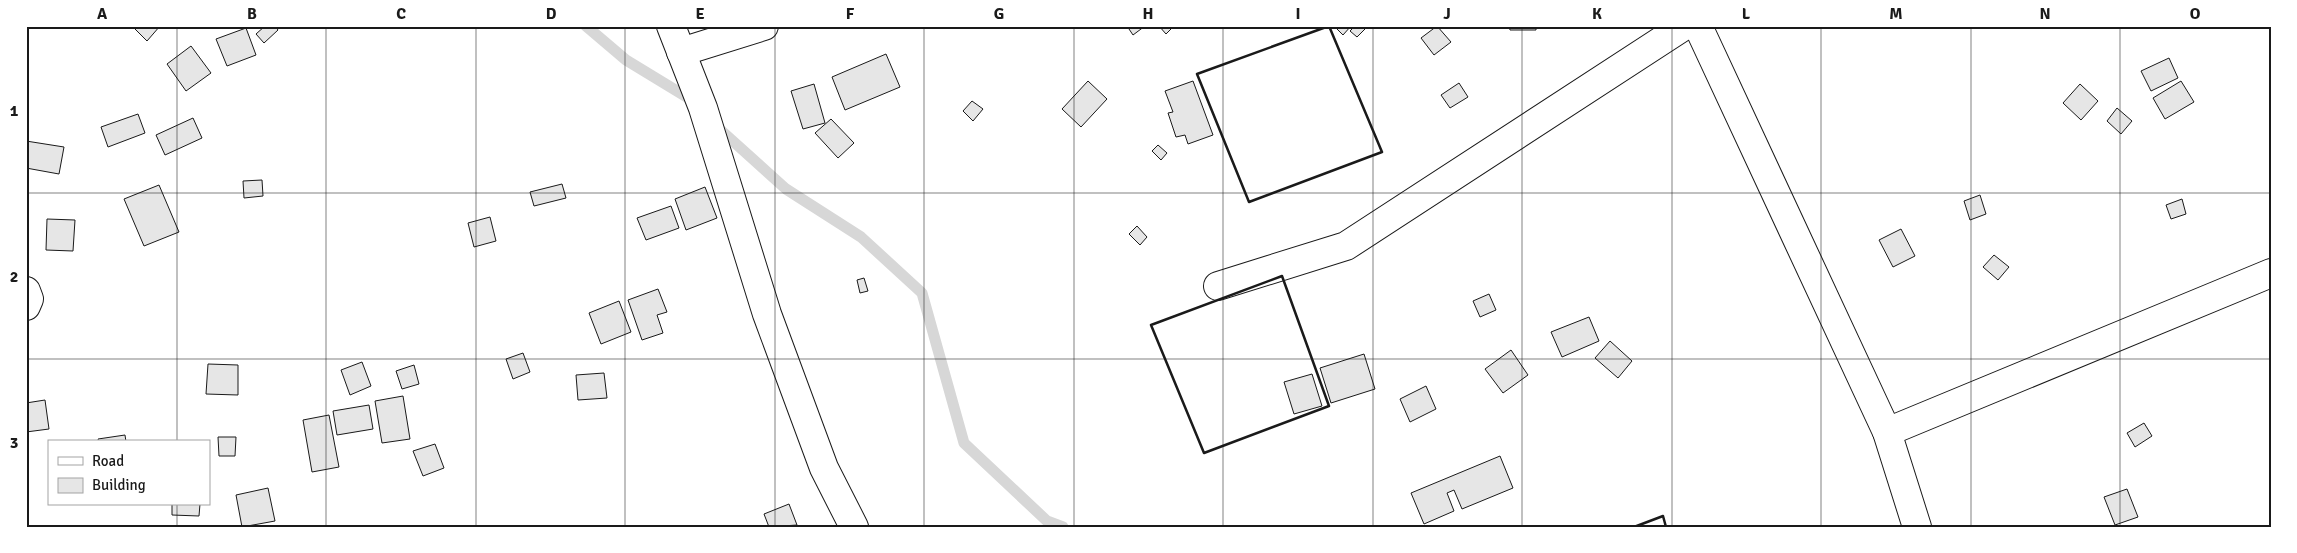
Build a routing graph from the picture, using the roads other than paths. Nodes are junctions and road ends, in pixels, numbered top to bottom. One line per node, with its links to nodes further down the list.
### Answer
1 (671, 26): 5 (street)
2 (764, 26): 5 (street)
3 (1684, 26): 7 (street)
4 (1698, 26): 10 (street)
5 (681, 52): 11 (street)
6 (2271, 273): 10 (street)
7 (1218, 286)
8 (26, 291): 9 (street)
9 (26, 306)
10 (1887, 432): 12 (street)
11 (854, 527)
12 (1917, 527)

